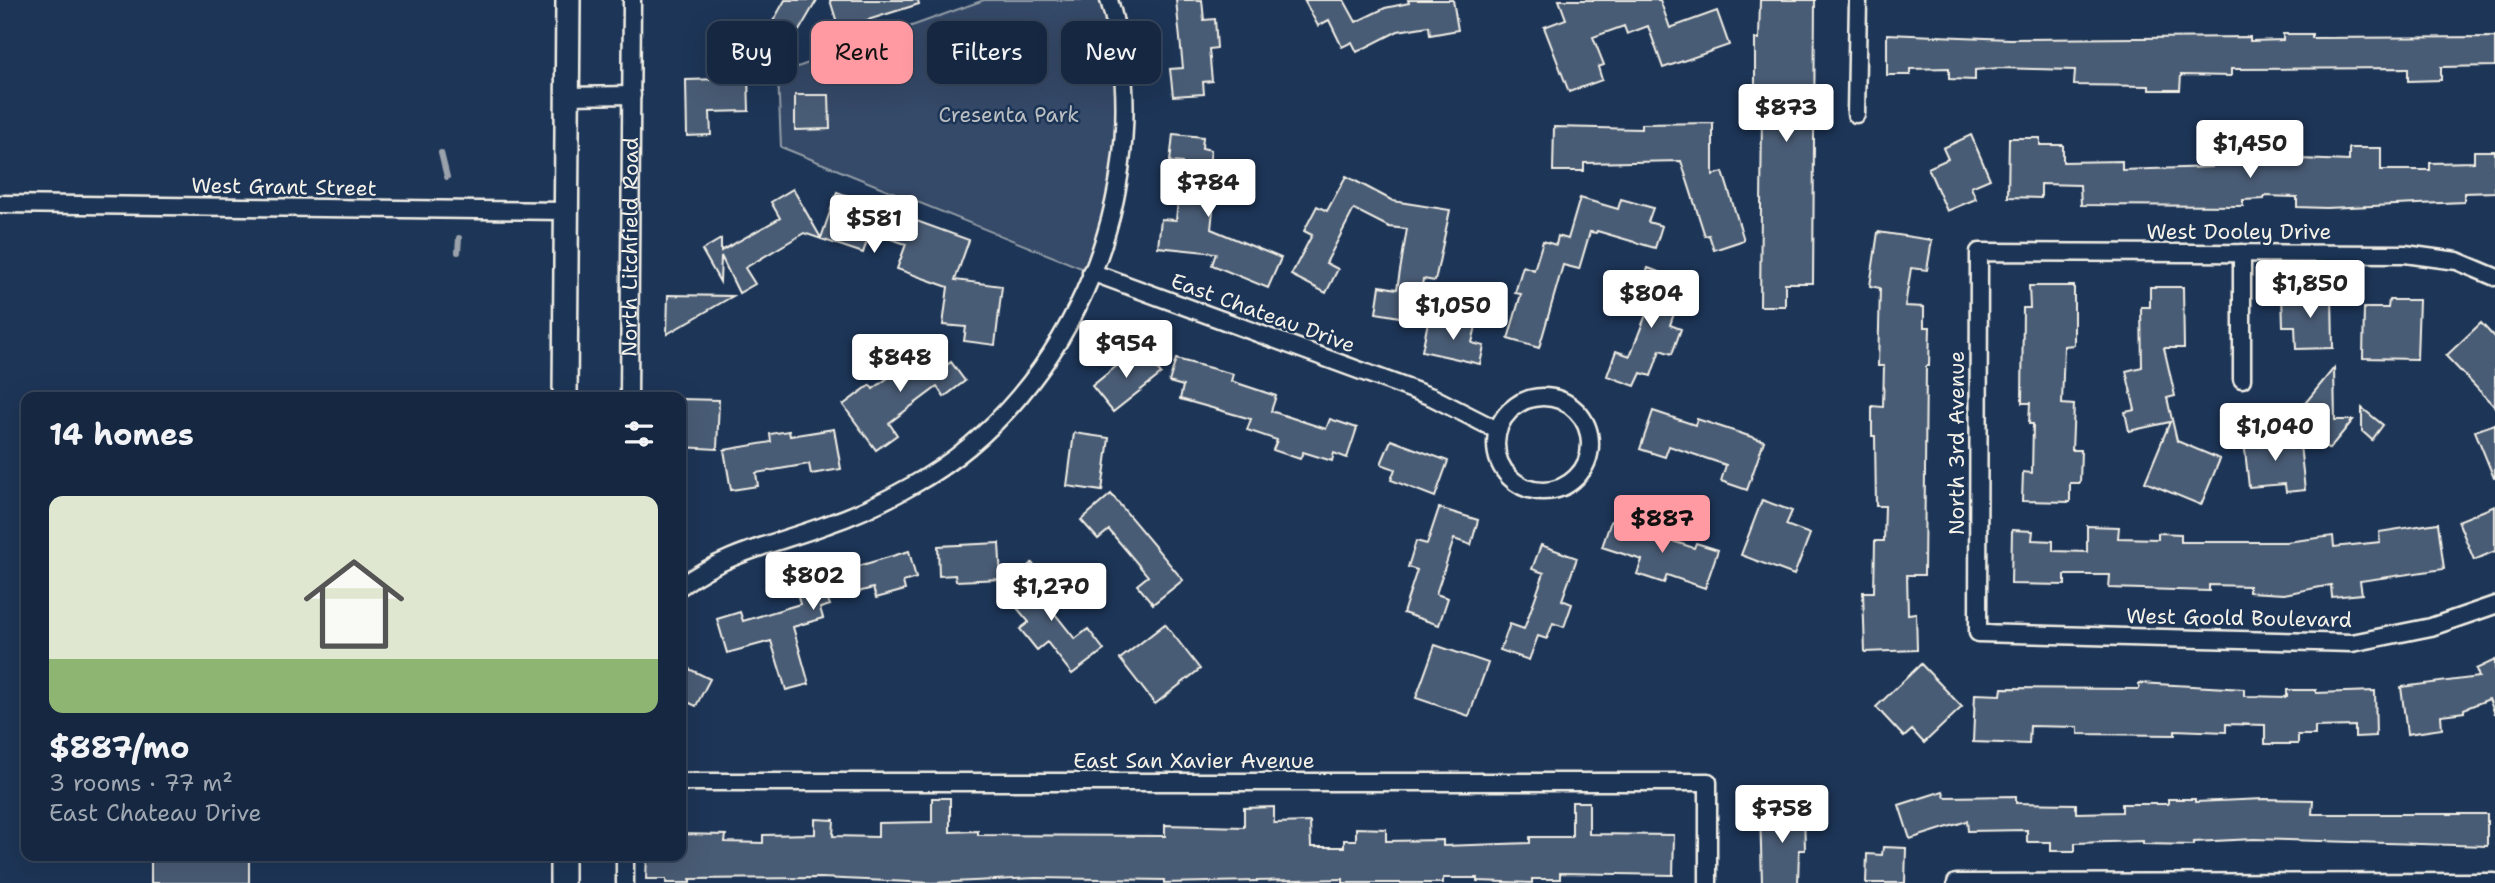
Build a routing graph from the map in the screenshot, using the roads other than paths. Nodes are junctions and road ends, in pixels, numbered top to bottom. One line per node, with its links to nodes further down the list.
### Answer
1 (568, 0): 6 (main road)
2 (632, 0): 5 (street, North Litchfield Road)
3 (1109, 0): 12 (street)
4 (1858, 0): 7 (street)
5 (632, 95): 6 (street); 16 (street, North Litchfield Road)
6 (567, 96): 9 (main road)
7 (1856, 114)
8 (0, 204): 9 (street, West Grant Street)
9 (567, 211): 15 (main road)
10 (1979, 252): 11 (street, West Dooley Drive); 20 (street, North 3rd Avenue)
11 (2242, 253): 13 (street, West Dooley Drive); 14 (street)
12 (1091, 272): 17 (street, East Chateau Drive); 18 (street)
13 (2495, 277)
14 (2242, 379)
15 (565, 392)
16 (629, 392)
17 (1497, 430): 17 (street)
18 (686, 583)
19 (2495, 605): 20 (street, West Goold Boulevard)
20 (1978, 633)
21 (686, 782): 29 (street, East San Xavier Avenue)
22 (562, 861): 27 (main road)
23 (625, 861): 28 (street)
24 (1956, 882): 25 (street)
25 (2187, 882): 26 (street)
26 (2495, 882)
27 (562, 883)
28 (625, 883)
29 (1708, 883)

